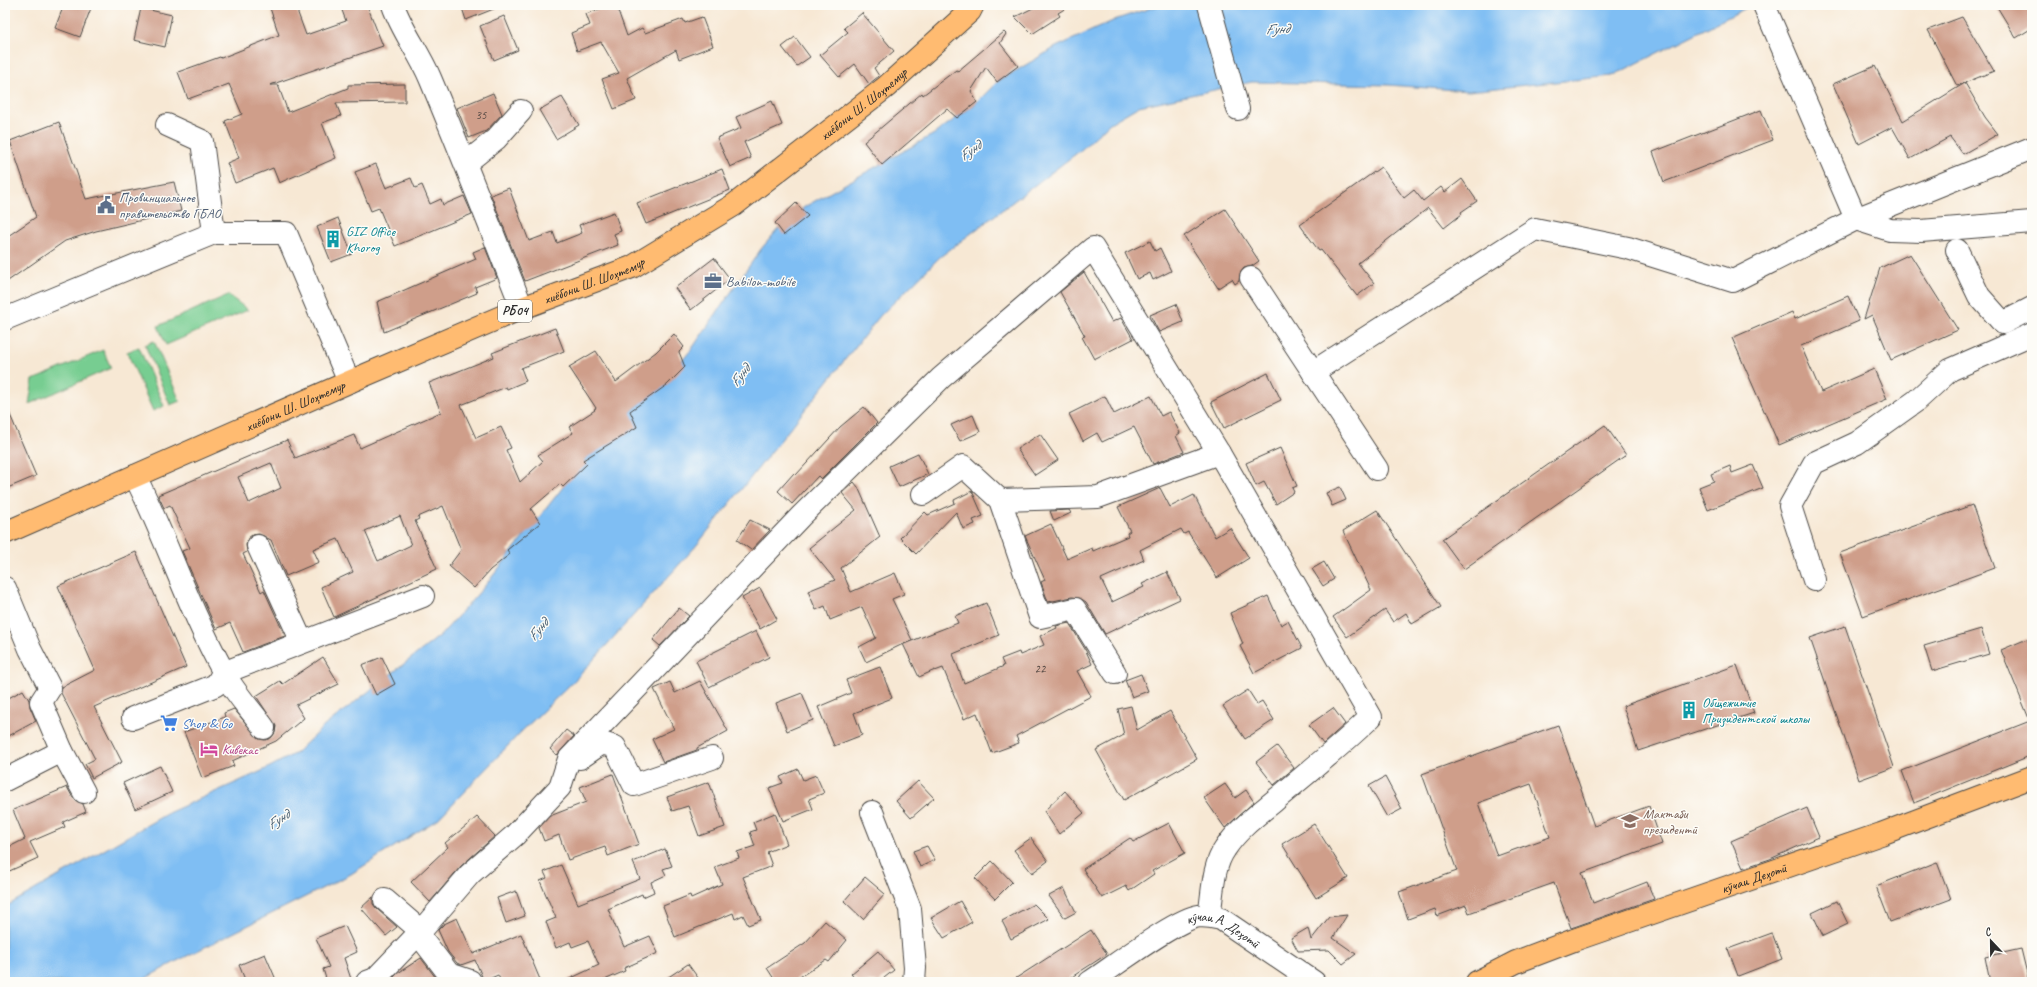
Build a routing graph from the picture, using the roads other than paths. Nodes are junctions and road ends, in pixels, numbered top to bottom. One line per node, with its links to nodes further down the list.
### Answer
1 (393, 5): 9 (street)
2 (1209, 5): 5 (street)
3 (1764, 5): 10 (street)
4 (976, 7): 15 (main road, хиёбони Ш. Шоҳтемур / РБ04)
5 (1238, 109)
6 (522, 111): 9 (street)
7 (167, 125): 12 (street)
8 (2030, 151): 10 (street)
9 (466, 163): 15 (street)
10 (1856, 219): 11 (street); 19 (street)
11 (2032, 222)
12 (214, 233): 17 (street); 20 (street)
13 (1956, 250): 16 (street)
14 (1251, 278): 19 (street)
15 (522, 308): 20 (main road, хиёбони Ш. Шоҳтемур / РБ04)
16 (2032, 308)
17 (5, 319)
18 (2032, 334): 28 (street)
19 (1313, 372): 22 (street)
20 (349, 382): 23 (main road, хиёбони Ш. Шоҳтемур / РБ04)
21 (1219, 453): 25 (street); 38 (street); 44 (street)
22 (1377, 469)
23 (135, 476): 26 (main road, хиёбони Ш. Шоҳтемур / РБ04); 32 (street)
24 (924, 494): 25 (street)
25 (1000, 500): 33 (street)
26 (5, 533)
27 (258, 546): 31 (street)
28 (1814, 580)
29 (5, 588): 36 (street)
30 (423, 596): 31 (street)
31 (302, 642): 32 (street)
32 (223, 673): 34 (street); 35 (street)
33 (1115, 673)
34 (133, 718)
35 (264, 728)
36 (62, 751): 40 (street); 41 (street)
37 (712, 758): 38 (street)
38 (570, 760): 45 (street)
39 (2032, 778): 51 (main road, кӯчаи Деҳотӣ)
40 (5, 780)
41 (84, 792)
42 (872, 812): 48 (street)
43 (385, 900): 45 (street)
44 (1210, 916): 49 (street, кӯчаи А. Деҳотӣ); 50 (street, кӯчаи А. Деҳотӣ)
45 (421, 930): 46 (street); 47 (street)
46 (373, 981)
47 (470, 981)
48 (914, 982)
49 (1090, 982)
50 (1314, 982)
51 (1477, 982)

